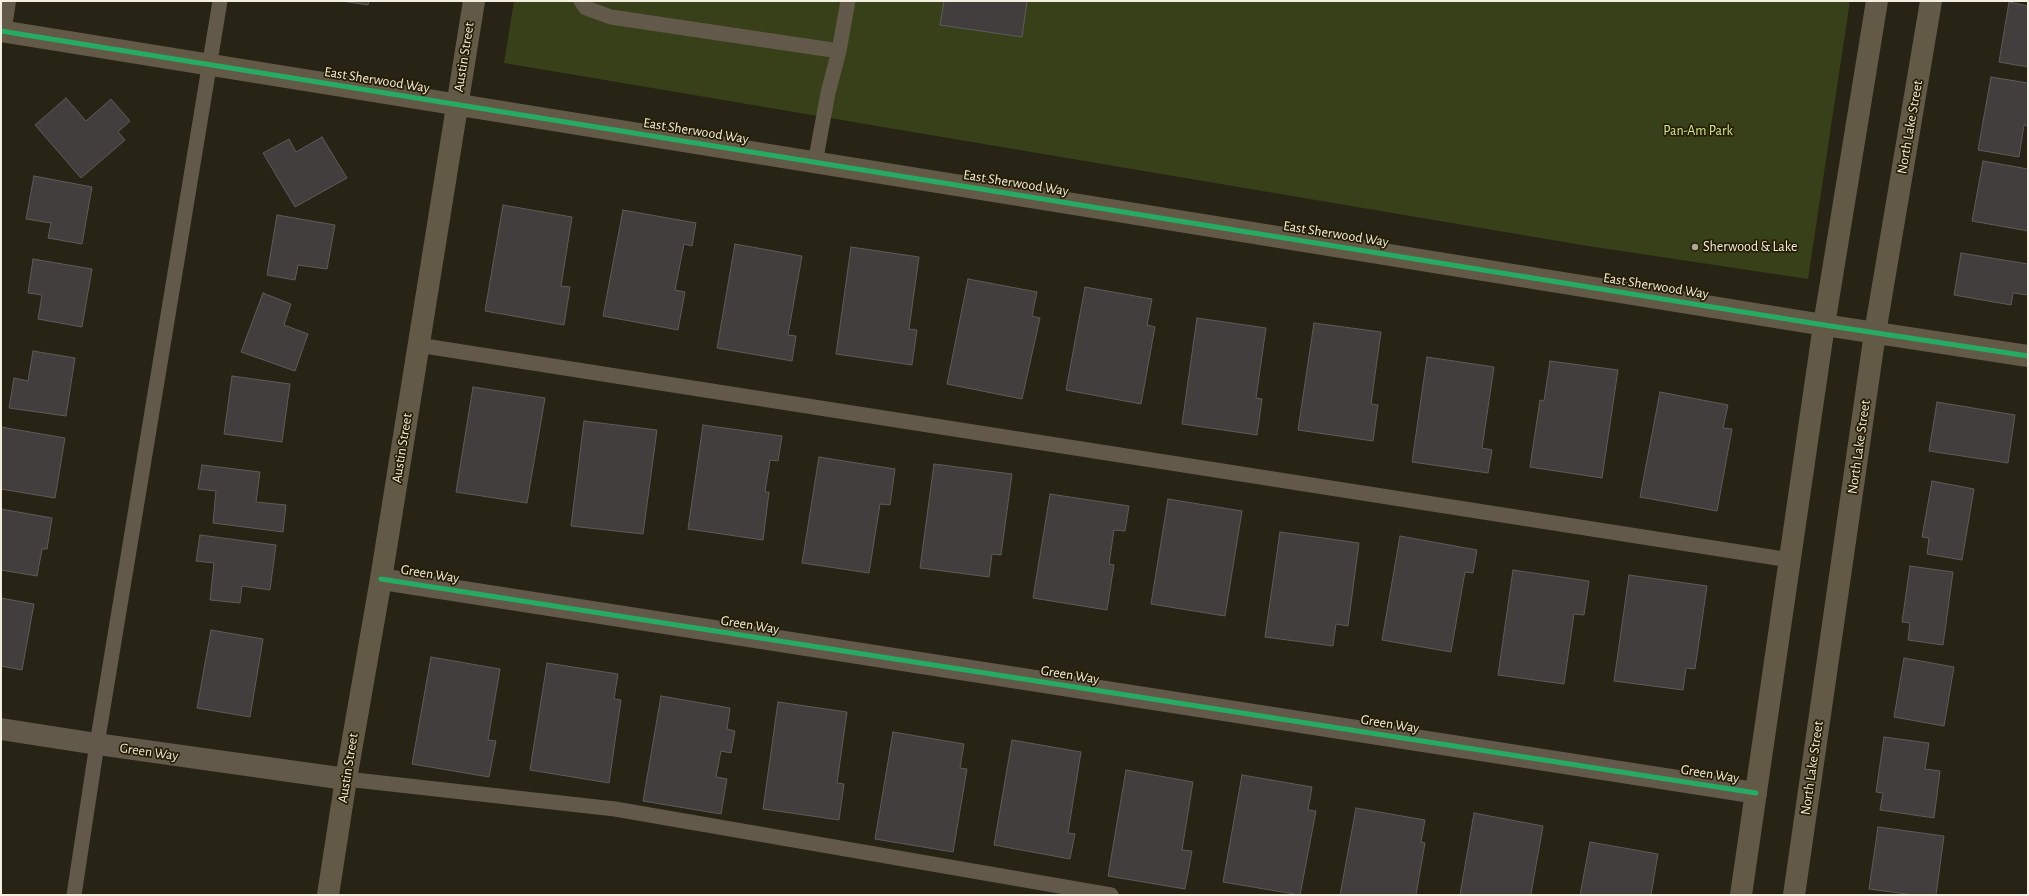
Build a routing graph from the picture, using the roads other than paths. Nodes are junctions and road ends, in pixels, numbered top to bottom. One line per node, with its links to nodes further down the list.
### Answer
1 (5, 1): 8 (street)
2 (220, 1): 11 (lane)
3 (474, 1): 12 (street, Austin Street)
4 (581, 1): 10 (lane)
5 (848, 1): 10 (lane)
6 (1877, 1): 14 (street)
7 (1931, 1): 15 (street, North Lake Street)
8 (1, 28)
9 (1, 31): 11 (street, East Sherwood Way)
10 (839, 51): 13 (lane)
11 (210, 65): 12 (street, East Sherwood Way); 21 (lane)
12 (457, 105): 13 (street, East Sherwood Way); 16 (street, Austin Street)
13 (815, 162): 14 (street, East Sherwood Way)
14 (1824, 325): 15 (street, East Sherwood Way); 18 (street)
15 (1875, 333): 17 (street, East Sherwood Way); 28 (street, North Lake Street)
16 (418, 345): 18 (lane); 19 (street, Austin Street)
17 (2028, 356)
18 (1790, 560): 23 (street)
19 (381, 579): 22 (street, Austin Street); 23 (street, Green Way)
20 (1, 729): 21 (street, Green Way)
21 (97, 744): 22 (street, Green Way); 24 (lane)
22 (346, 779): 25 (street, Austin Street); 26 (lane)
23 (1756, 793): 27 (street)
24 (74, 895)
25 (328, 895)
26 (1111, 895)
27 (1741, 895)
28 (1794, 895)

